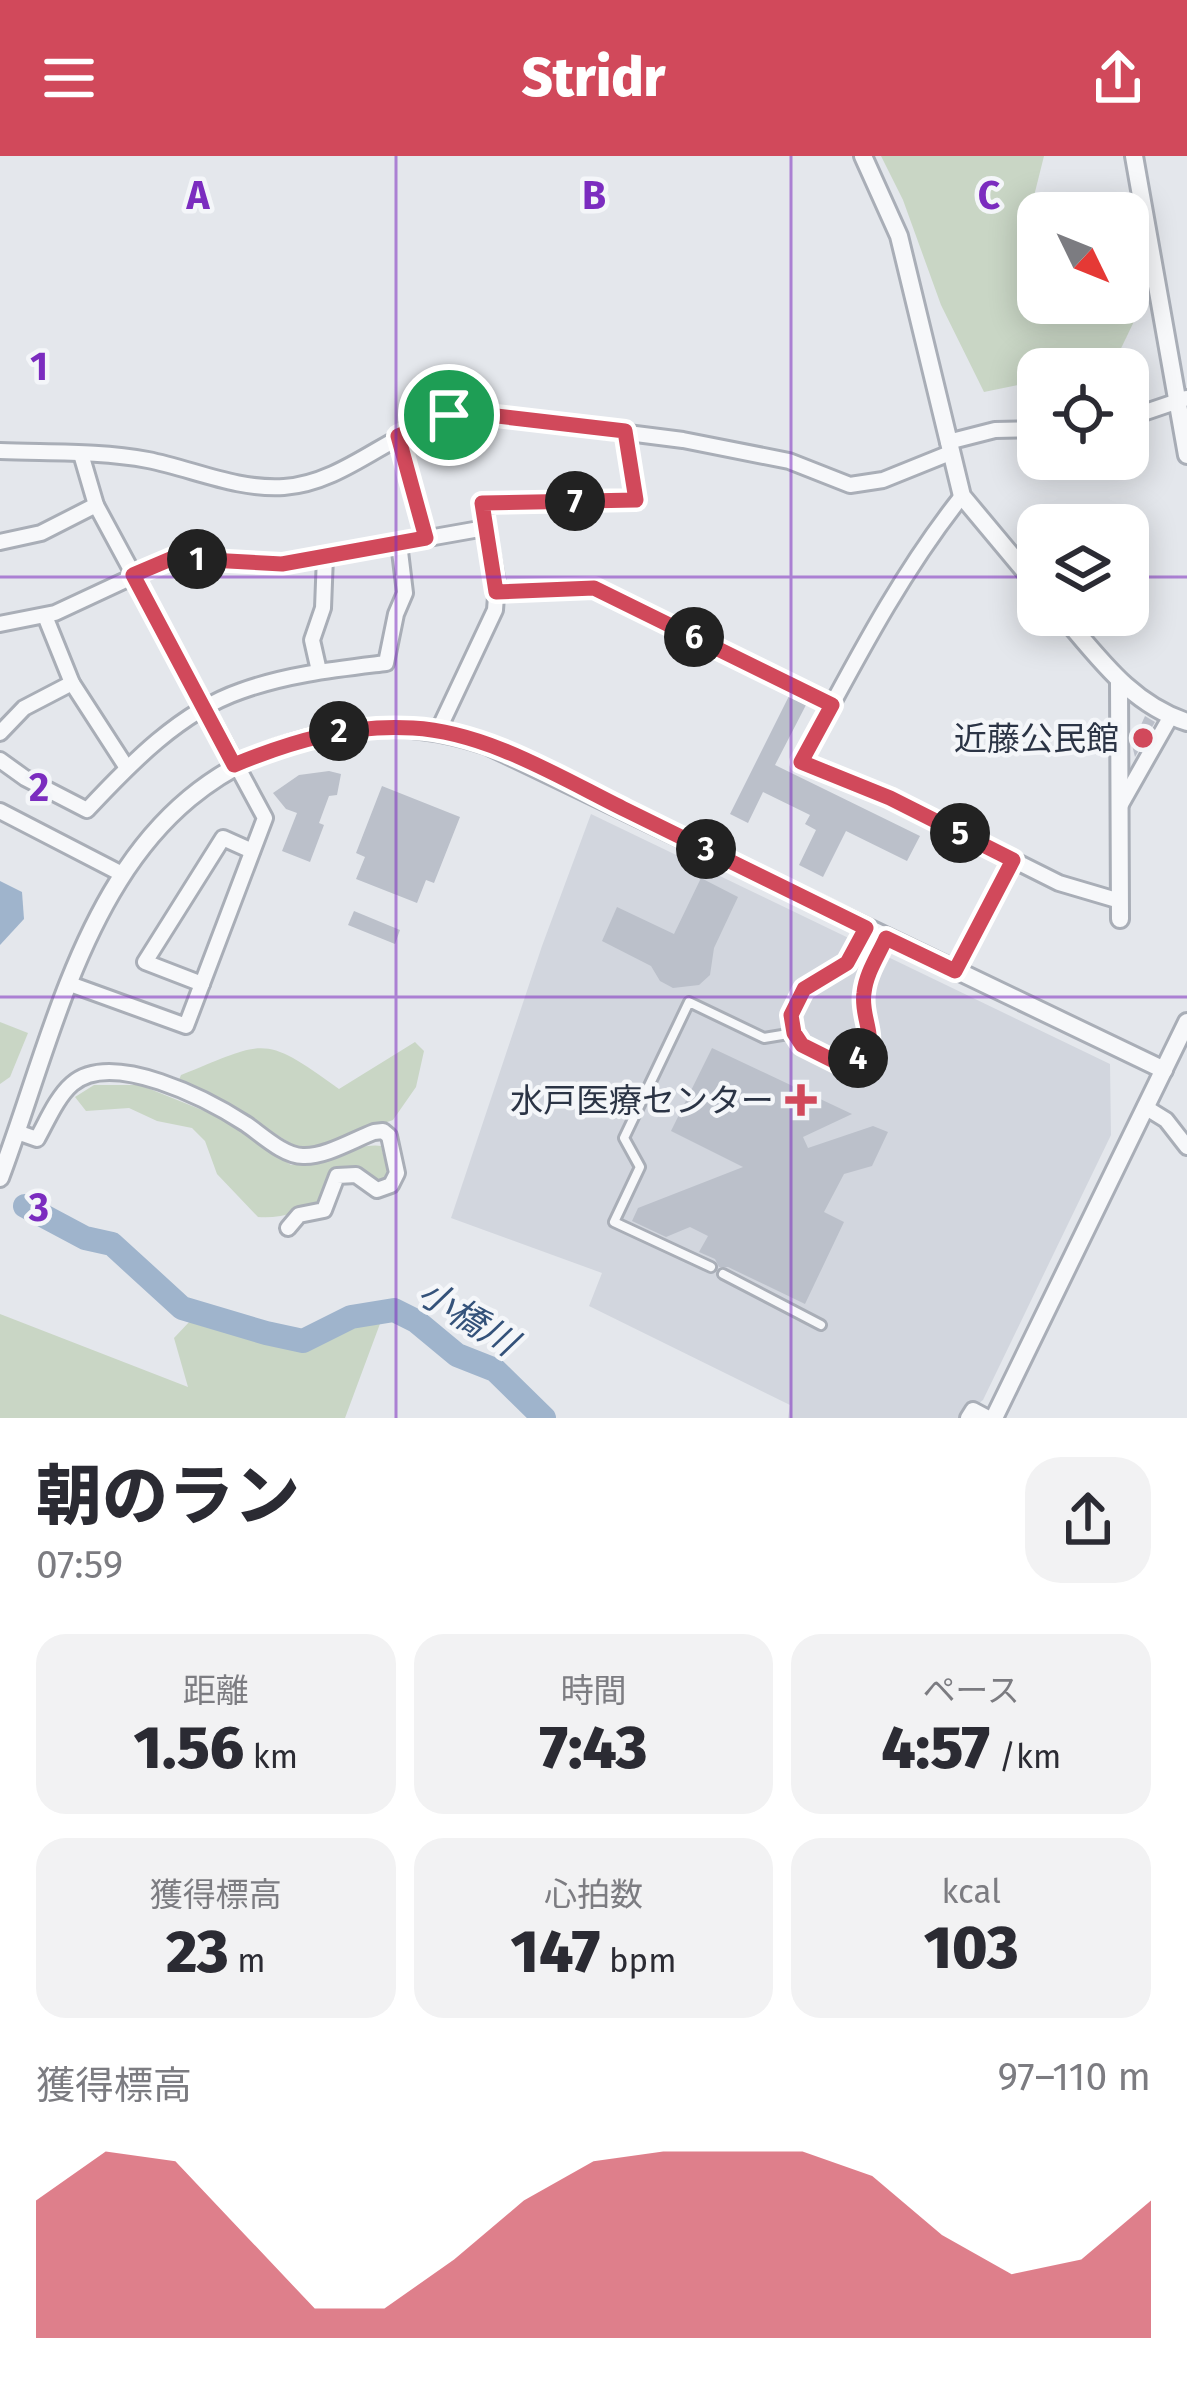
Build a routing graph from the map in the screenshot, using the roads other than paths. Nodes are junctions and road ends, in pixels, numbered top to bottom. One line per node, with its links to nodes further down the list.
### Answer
1 (862, 156): 8 (street)
2 (1133, 156): 3 (street)
3 (1182, 399): 4 (street); 11 (street)
4 (1149, 411)
5 (1017, 429): 8 (street)
6 (625, 431): 7 (street); 8 (street); 14 (street)
7 (398, 436): 10 (street); 15 (street)
8 (949, 447): 12 (street)
9 (0, 451): 10 (street)
10 (81, 454): 13 (street)
11 (1187, 455)
12 (962, 496): 19 (street); 28 (street)
13 (96, 505): 16 (street); 20 (street)
14 (485, 528): 15 (street); 21 (street)
15 (426, 538): 17 (street)
16 (0, 542)
17 (399, 543): 18 (street); 25 (street)
18 (325, 556): 20 (street); 25 (street)
19 (1017, 562)
20 (133, 575): 22 (street); 29 (street)
21 (496, 592): 28 (street); 31 (street)
22 (45, 616): 23 (street); 27 (street)
23 (0, 623)
24 (1080, 636): 26 (street)
25 (320, 671): 29 (street)
26 (1119, 681): 30 (street); 36 (street)
27 (72, 683): 32 (street); 35 (street)
28 (832, 705): 39 (street)
29 (205, 710): 34 (street); 35 (street)
30 (1179, 719): 36 (street)
31 (438, 731): 34 (street); 42 (street)
32 (0, 733)
33 (0, 760): 35 (street)
34 (234, 765): 38 (street); 40 (street)
35 (127, 767)
36 (1119, 807): 41 (street)
37 (0, 811): 40 (street)
38 (252, 851): 46 (street); 46 (street)
39 (1013, 860): 41 (street); 44 (street)
40 (120, 874): 45 (street)
41 (1120, 910)
42 (866, 928): 43 (street); 48 (lane)
43 (886, 938): 44 (street); 48 (lane)
44 (955, 971): 49 (street)
45 (70, 984): 46 (street); 51 (street)
46 (202, 984)
47 (1187, 1022): 49 (street)
48 (794, 1033): 55 (lane)
49 (1164, 1070): 50 (street)
50 (1145, 1108): 52 (street); 59 (street)
51 (17, 1132): 53 (street); 54 (street)
52 (1187, 1147)
53 (0, 1178)
54 (287, 1228)
55 (711, 1267)
56 (723, 1274): 57 (lane)
57 (821, 1325)
58 (968, 1418): 59 (street)
59 (991, 1418)

